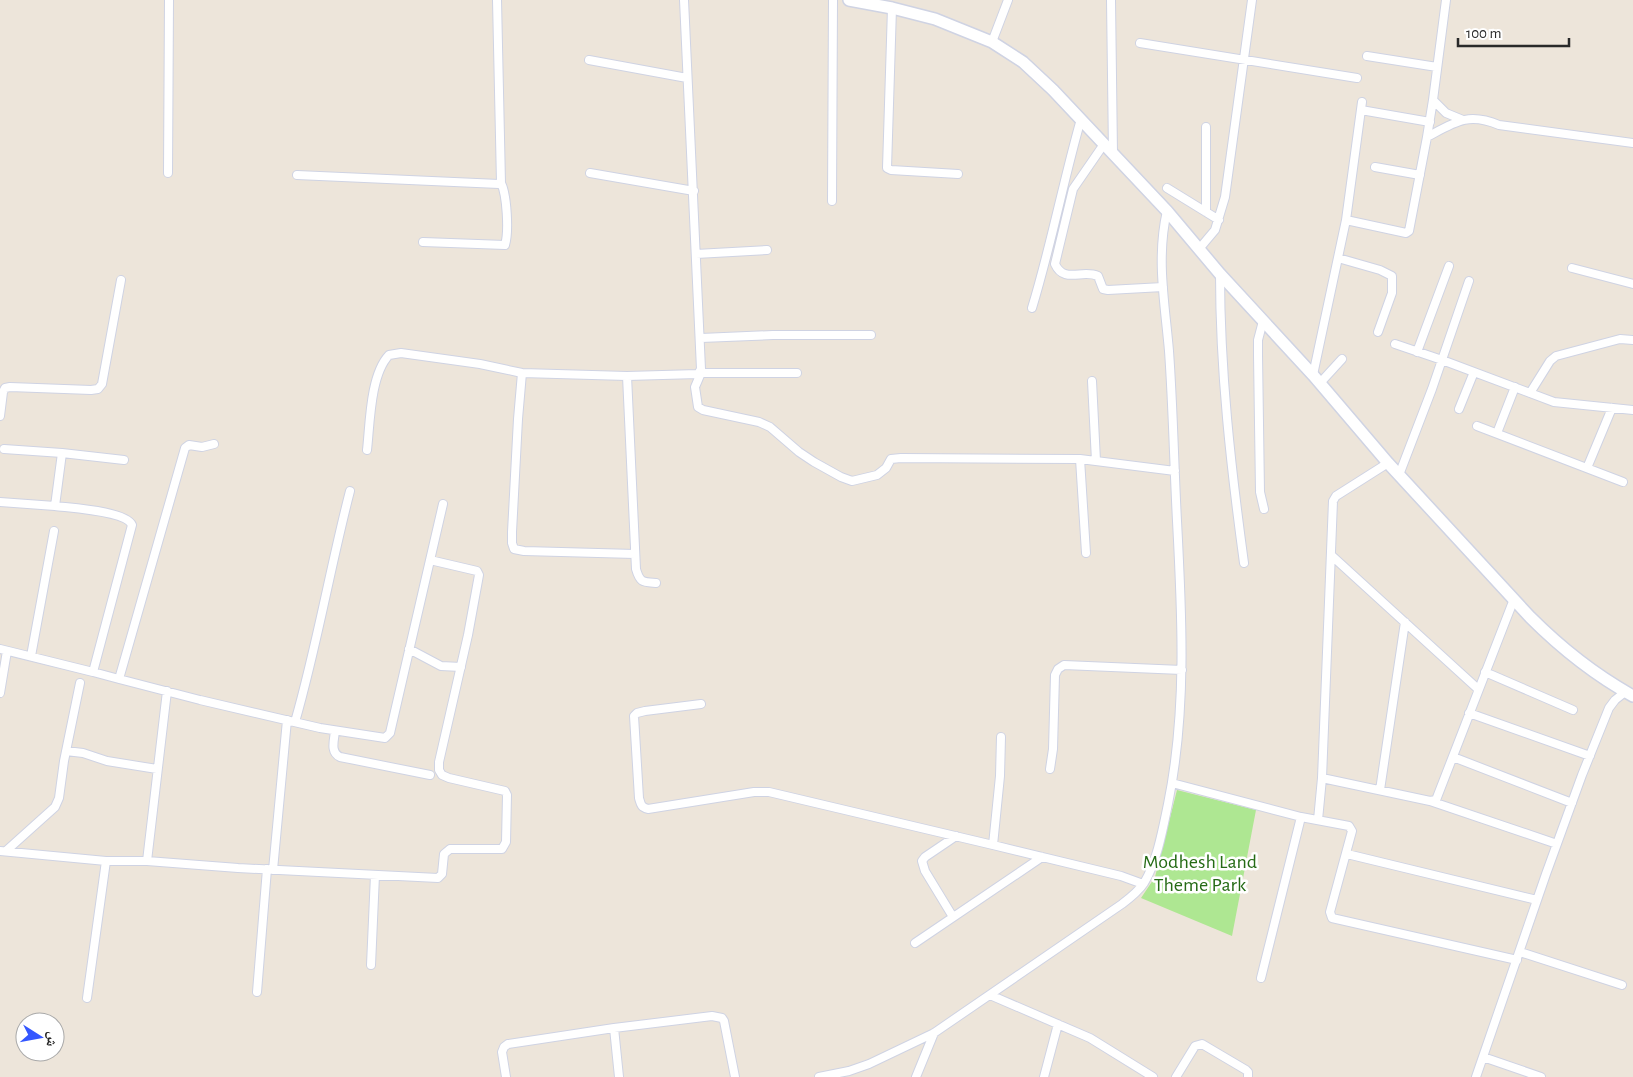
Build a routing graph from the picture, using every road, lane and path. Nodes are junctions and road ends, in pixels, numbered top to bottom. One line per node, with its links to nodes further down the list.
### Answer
1 (169, 0): 31 (street)
2 (497, 0): 36 (street)
3 (684, 0): 17 (street)
4 (833, 0): 39 (street)
5 (851, 0): 10 (main road)
6 (1008, 0): 11 (street)
7 (1111, 0): 29 (street)
8 (1252, 0): 14 (street)
9 (1446, 0): 16 (street)
10 (892, 8): 11 (main road); 33 (street)
11 (992, 42): 22 (main road)
12 (1140, 43): 14 (street)
13 (1367, 56): 16 (street)
14 (1244, 59): 18 (street); 42 (street)
15 (589, 60): 17 (street)
16 (1437, 67): 19 (street)
17 (687, 78): 38 (street)
18 (1357, 78)
19 (1433, 100): 23 (street); 24 (street)
20 (1362, 102): 21 (street)
21 (1360, 110): 24 (street); 43 (street)
22 (1081, 119): 28 (main road); 56 (street)
23 (1463, 120): 26 (street); 27 (street)
24 (1430, 122): 26 (street)
25 (1206, 127): 41 (street)
26 (1427, 138): 35 (street)
27 (1633, 142)
28 (1104, 144): 29 (main road); 55 (street)
29 (1113, 153): 40 (main road)
30 (1375, 167): 35 (street)
31 (168, 173)
32 (590, 173): 38 (street)
33 (958, 174)
34 (297, 175): 36 (street)
35 (1420, 175): 43 (street)
36 (501, 183): 44 (street)
37 (1167, 188): 41 (street)
38 (694, 191): 47 (street)
39 (832, 201)
40 (1167, 211): 45 (main road); 55 (street)
41 (1206, 212): 42 (street)
42 (1219, 220): 45 (street)
43 (1346, 220): 48 (street)
44 (423, 242)
45 (1199, 249): 51 (main road)
46 (767, 250): 47 (street)
47 (696, 254): 60 (street)
48 (1338, 258): 58 (street); 71 (street)
49 (1449, 266): 63 (street)
50 (1572, 268): 54 (street)
51 (1220, 274): 57 (main road); 103 (street)
52 (121, 280): 78 (street)
53 (1470, 281): 65 (street)
54 (1633, 284)
55 (1163, 287): 90 (street)
56 (1032, 308)
57 (1263, 321): 71 (main road); 97 (street)
58 (1378, 332)
59 (871, 335): 60 (street)
60 (701, 338): 66 (street)
61 (1633, 340): 74 (street)
62 (1394, 344): 63 (street)
63 (1417, 352): 65 (street)
64 (1342, 359): 71 (street)
65 (1442, 360): 67 (street); 91 (street)
66 (701, 372): 69 (street); 70 (street); 85 (street)
67 (1474, 372): 73 (street); 76 (street)
68 (522, 373): 70 (street); 83 (street); 100 (street)
69 (796, 373)
70 (627, 376): 100 (street)
71 (1316, 379): 88 (main road)
72 (1092, 381): 87 (street)
73 (1515, 387): 74 (street); 80 (street)
74 (1530, 393): 75 (street)
75 (1612, 408): 77 (street); 89 (street)
76 (1459, 409)
77 (1633, 410)
78 (0, 416)
79 (1477, 426): 80 (street)
80 (1497, 433): 89 (street)
81 (214, 444): 114 (street)
82 (4, 449): 84 (street)
83 (367, 450)
84 (62, 453): 86 (street); 96 (street)
85 (1080, 459): 87 (street); 99 (street)
86 (124, 460)
87 (1096, 461): 90 (street)
88 (1388, 463): 91 (main road); 101 (street)
89 (1588, 468): 92 (street)
90 (1175, 471): 111 (street)
91 (1399, 475): 105 (main road)
92 (1623, 482)
93 (350, 491): 123 (street)
94 (0, 502): 96 (street)
95 (443, 504): 102 (street)
96 (55, 506): 112 (street)
97 (1264, 510)
98 (54, 531): 109 (street)
99 (1086, 553)
100 (635, 554): 104 (street)
101 (1331, 555): 106 (street); 132 (street)
102 (430, 560): 107 (street); 110 (street)
103 (1244, 564)
104 (656, 583)
105 (1514, 599): 113 (street); 117 (main road)
106 (1405, 622): 116 (street); 134 (street)
107 (409, 649): 110 (street); 124 (street)
108 (4, 650): 109 (street); 119 (street)
109 (31, 656): 112 (street)
110 (461, 667): 148 (street)
111 (1182, 670): 130 (street); 133 (street)
112 (93, 672): 114 (street)
113 (1485, 672): 116 (street); 121 (street)
114 (119, 679): 118 (street)
115 (80, 683): 126 (street)
116 (1478, 689): 122 (street)
117 (1630, 691): 127 (street)
118 (167, 692): 123 (street); 129 (street)
119 (0, 693)
120 (701, 704): 139 (street)
121 (1573, 710)
122 (1469, 714): 127 (street); 128 (street)
123 (291, 721): 124 (street); 147 (street)
124 (335, 731): 131 (street)
125 (1001, 738): 140 (street)
126 (66, 750): 129 (street); 142 (street)
127 (1590, 756): 136 (street)
128 (1453, 757): 135 (street); 136 (street)
129 (157, 769): 146 (street)
130 (1050, 769)
131 (430, 775)
132 (1322, 778): 134 (street); 138 (street)
133 (1172, 783): 137 (street); 149 (street)
134 (1380, 790): 135 (street)
135 (1430, 801): 141 (street)
136 (1572, 803): 141 (street)
137 (1301, 817): 138 (street); 155 (street)
138 (1318, 820): 143 (street)
139 (956, 836): 140 (street); 151 (street)
140 (993, 844): 144 (street)
141 (1557, 844): 150 (street)
142 (3, 851): 145 (street)
143 (1347, 854): 150 (street); 153 (street)
144 (1042, 857): 149 (street); 151 (street)
145 (106, 861): 146 (street); 159 (street)
146 (147, 861): 147 (street)
147 (270, 870): 148 (street); 157 (street)
148 (375, 875): 154 (street)
149 (1143, 884): 158 (street)
150 (1537, 900): 153 (street)
151 (953, 917): 152 (street)
152 (915, 943)
153 (1518, 956): 156 (street); 163 (street)
154 (371, 965)
155 (1261, 978)
156 (1622, 985)
157 (257, 992)
158 (990, 995): 160 (street); 162 (street)
159 (86, 998)
160 (1058, 1024): 169 (street); 170 (street)
161 (614, 1028): 164 (street); 165 (street); 166 (street)
162 (934, 1034): 167 (street); 168 (street)
163 (1483, 1057): 173 (street); 174 (street)
164 (506, 1077)
165 (619, 1077)
166 (735, 1077)
167 (819, 1077)
168 (916, 1077)
169 (1044, 1077)
170 (1153, 1077)
171 (1176, 1077): 172 (street)
172 (1248, 1077)
173 (1476, 1077)
174 (1541, 1077)

